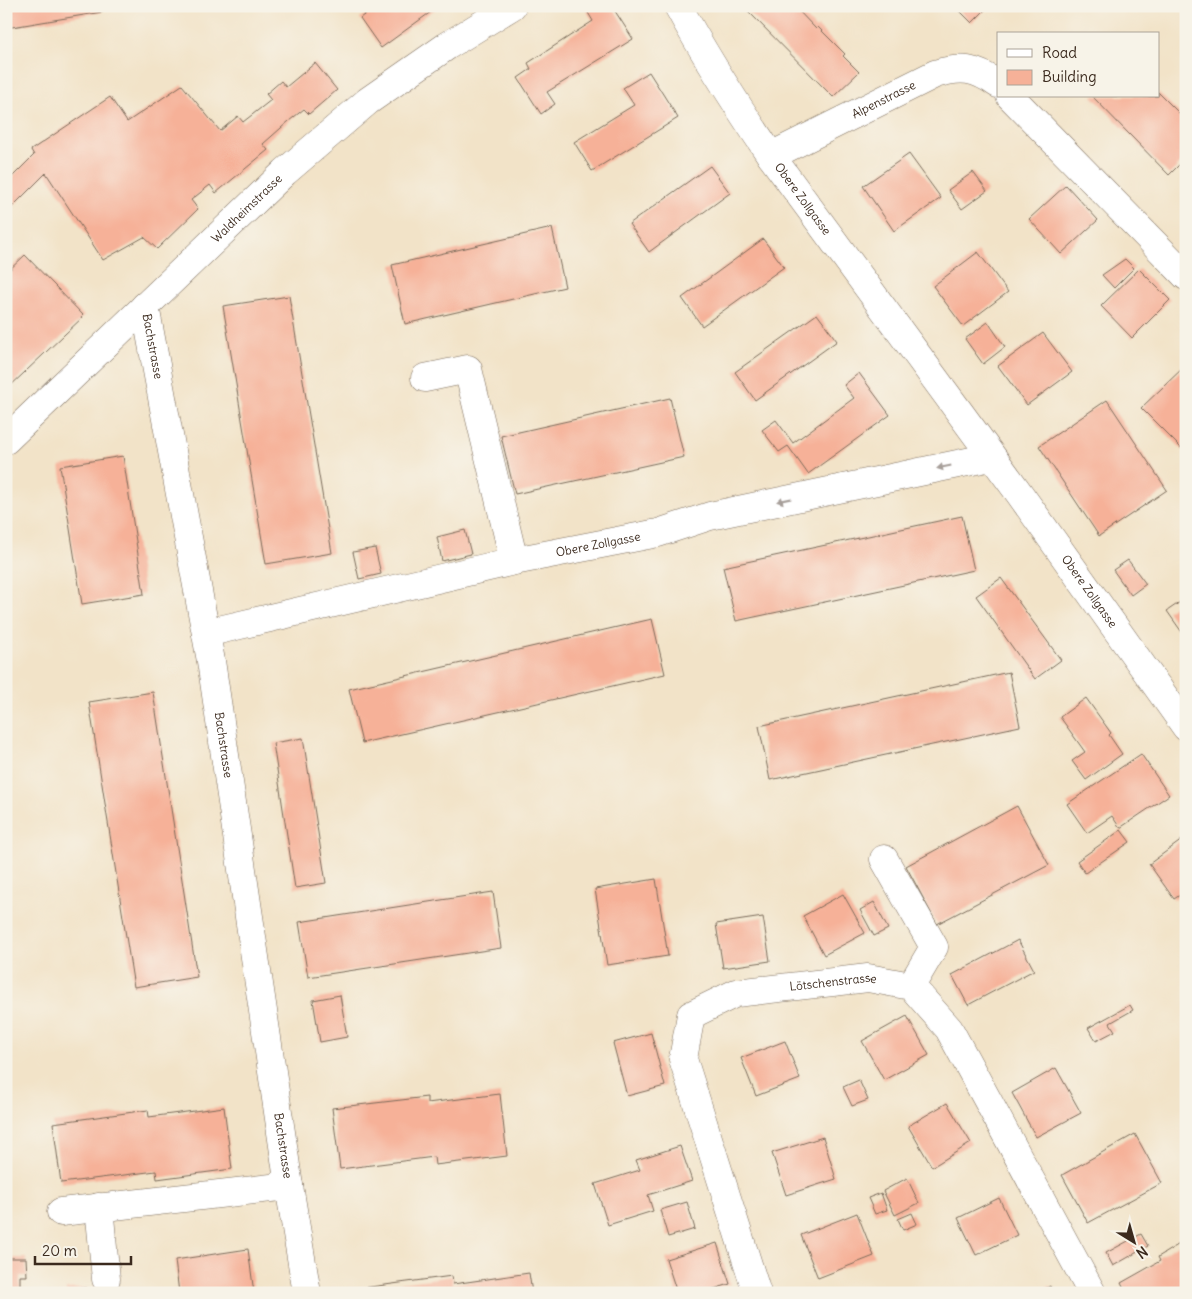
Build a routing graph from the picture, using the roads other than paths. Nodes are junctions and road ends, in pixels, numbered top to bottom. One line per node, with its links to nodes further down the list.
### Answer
1 (512, 6): 7 (street, Waldheimstrasse)
2 (678, 6): 5 (street, Obere Zollgasse)
3 (997, 83): 5 (street, Alpenstrasse)
4 (1012, 98): 6 (street)
5 (771, 156): 11 (street, Obere Zollgasse)
6 (1186, 276)
7 (145, 306): 10 (street, Waldheimstrasse); 13 (street, Bachstrasse)
8 (425, 378): 12 (street)
9 (464, 420): 12 (street)
10 (6, 440)
11 (991, 457): 12 (street, Obere Zollgasse, one-way to 12); 14 (street, Obere Zollgasse)
12 (511, 549): 13 (street, Obere Zollgasse)
13 (206, 633): 17 (street, Bachstrasse)
14 (1186, 727)
15 (884, 859): 16 (street)
16 (911, 986): 22 (street, Lötschenstrasse); 23 (street)
17 (289, 1186): 18 (street, Bachstrasse); 21 (street, Bachstrasse)
18 (99, 1207): 19 (street, Bachstrasse); 20 (street)
19 (61, 1212)
20 (106, 1279)
21 (307, 1293)
22 (757, 1293)
23 (1092, 1293)

